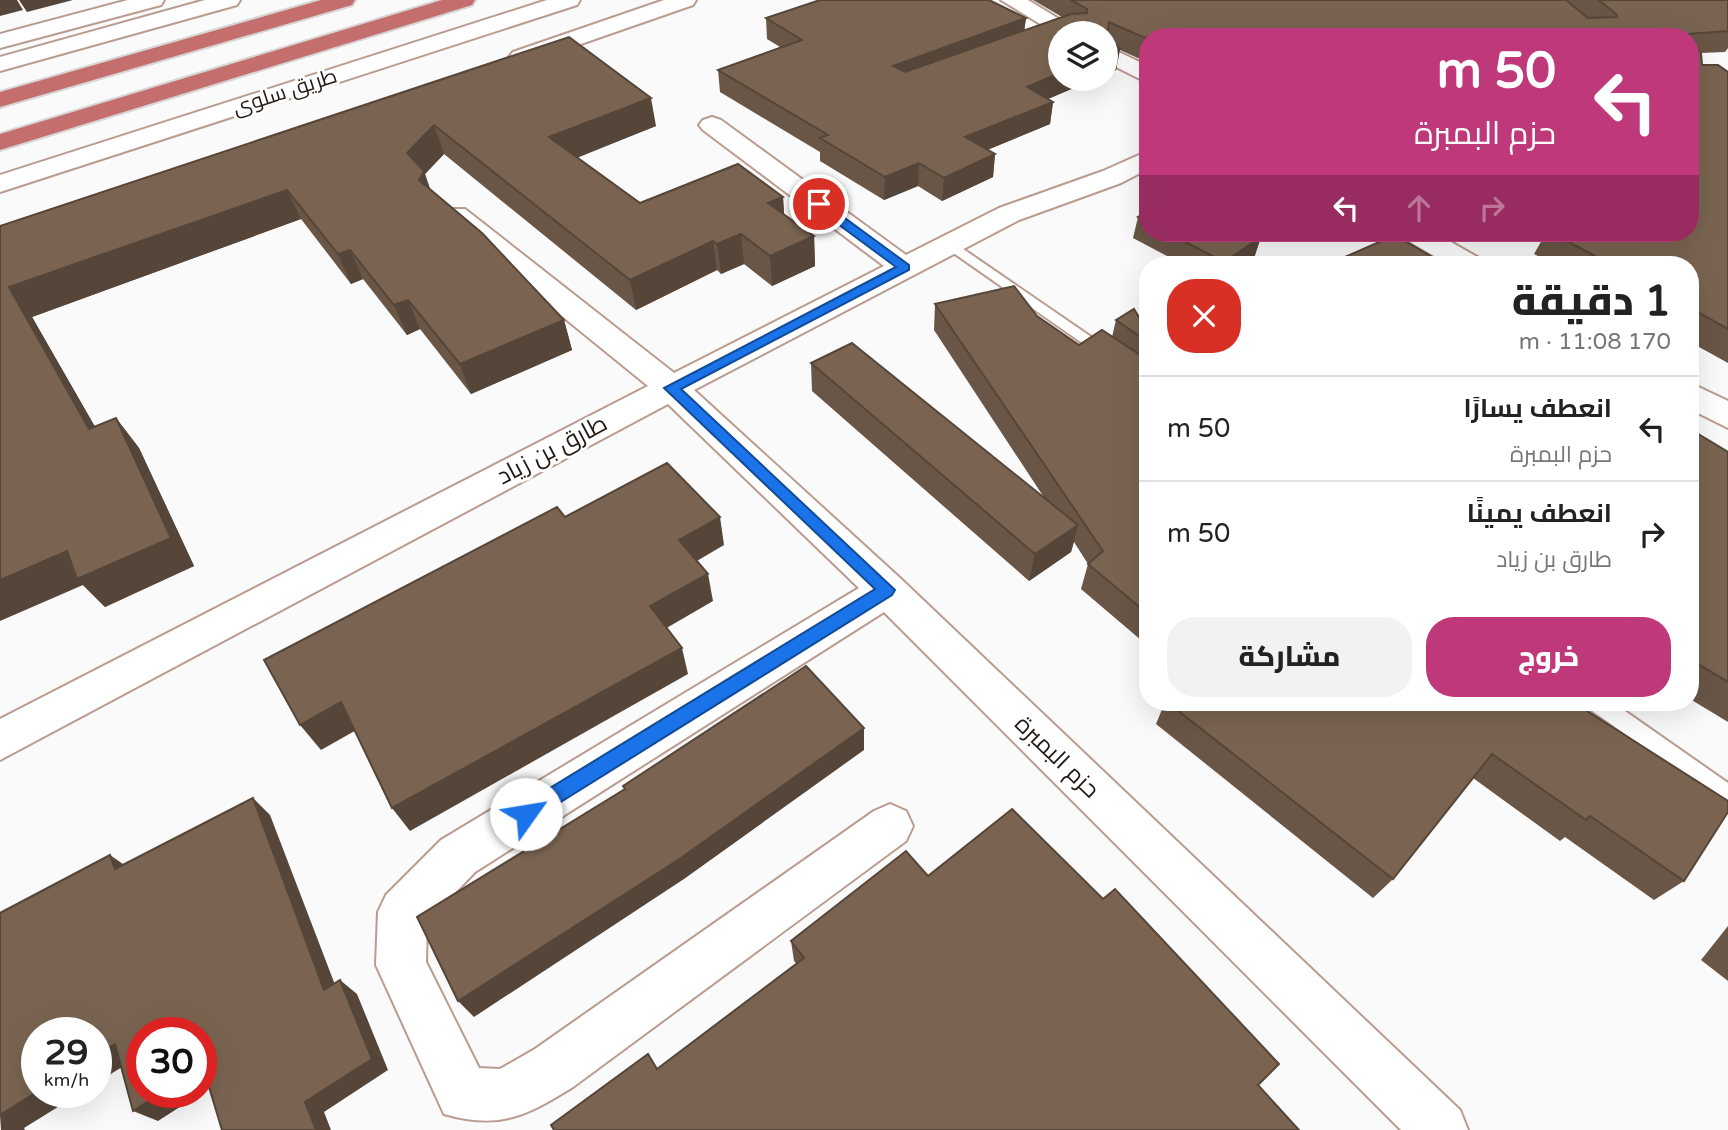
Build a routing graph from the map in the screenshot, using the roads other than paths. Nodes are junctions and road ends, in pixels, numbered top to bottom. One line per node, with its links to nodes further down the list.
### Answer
1 (153, 0): 9 (street)
2 (229, 0): 11 (street)
3 (344, 0): 14 (highway)
4 (464, 0): 16 (highway, طريق سلوى)
5 (569, 0): 20 (street, طريق سلوى)
6 (685, 0): 12 (street)
7 (1012, 0): 8 (street)
8 (1048, 23)
9 (0, 41)
10 (1118, 60): 13 (street)
11 (0, 64)
12 (501, 64)
13 (1139, 71)
14 (0, 100)
15 (712, 125): 25 (street)
16 (0, 142)
17 (1139, 164): 19 (street, طارق بن زياد)
18 (1139, 173): 19 (street, طارق بن زياد)
19 (1112, 177): 23 (street, طارق بن زياد)
20 (0, 184)
21 (446, 208): 27 (street, حزم البمبرة)
22 (1431, 242): 24 (street)
23 (950, 244): 25 (street, طارق بن زياد); 26 (lane)
24 (1455, 256)
25 (905, 268): 27 (street, طارق بن زياد)
26 (1139, 378)
27 (671, 388): 30 (street, حزم البمبرة); 32 (street, طارق بن زياد)
28 (1699, 399): 29 (street)
29 (1728, 416)
30 (887, 590): 34 (street); 35 (street, حزم البمبرة)
31 (1609, 711): 33 (lane)
32 (0, 741)
33 (1728, 796)
34 (890, 825)
35 (1440, 1130)

